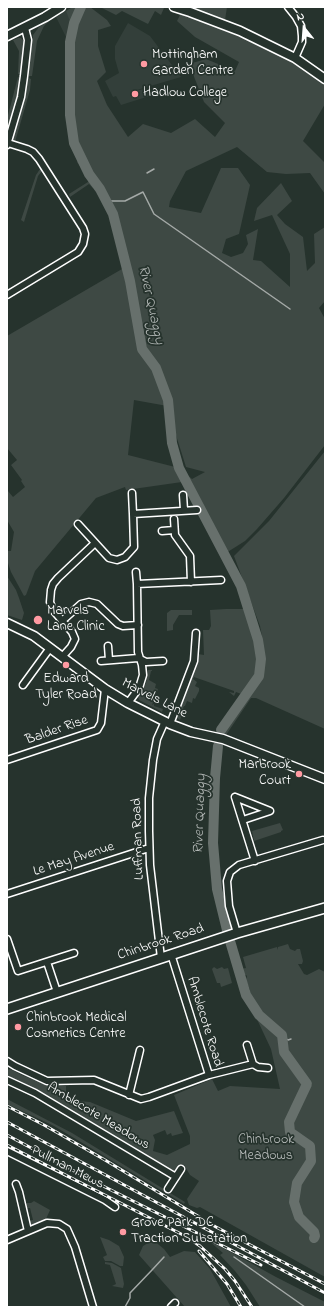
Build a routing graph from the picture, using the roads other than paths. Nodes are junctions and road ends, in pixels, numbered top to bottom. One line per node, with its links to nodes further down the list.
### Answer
1 (61, 7): 4 (street)
2 (174, 7): 6 (street)
3 (288, 7): 6 (street)
4 (26, 28): 5 (street); 8 (street)
5 (7, 36)
6 (294, 58): 7 (street)
7 (325, 79)
8 (7, 144): 9 (street)
9 (7, 295)
10 (132, 493): 14 (street)
11 (183, 495): 12 (street)
12 (184, 510): 13 (street); 14 (street)
13 (197, 510)
14 (133, 514): 19 (street)
15 (174, 519): 18 (street)
16 (78, 524): 19 (street)
17 (162, 530): 18 (street)
18 (174, 530): 22 (street)
19 (95, 543): 24 (street)
20 (136, 572): 23 (street)
21 (220, 580): 22 (street)
22 (191, 582): 23 (street)
23 (137, 584): 26 (street)
24 (62, 621): 26 (street); 30 (street)
25 (7, 623): 29 (street, Marvels Lane)
26 (138, 625): 32 (street)
27 (196, 633): 38 (street, Luffman Road)
28 (108, 646): 31 (street)
29 (50, 648): 30 (street, Marvels Lane); 35 (street)
30 (62, 657): 36 (street, Marvels Lane)
31 (109, 660): 32 (street); 33 (street)
32 (140, 660): 34 (street); 37 (street)
33 (101, 661)
34 (163, 661)
35 (23, 684)
36 (105, 689): 37 (street, Marvels Lane); 39 (street, Balder Rise)
37 (128, 703): 38 (street, Marvels Lane)
38 (167, 723): 40 (street, Marvels Lane); 43 (street, Luffman Road)
39 (7, 760)
40 (325, 779)
41 (243, 820): 41 (street); 44 (street)
42 (323, 840): 44 (street)
43 (149, 848): 45 (street, Le May Avenue); 51 (street, Luffman Road)
44 (255, 861): 47 (street)
45 (7, 894)
46 (325, 908): 47 (main road, Chinbrook Road)
47 (237, 933): 50 (main road, Chinbrook Road)
48 (7, 939): 52 (street)
49 (74, 953): 52 (street)
50 (171, 954): 51 (main road, Chinbrook Road); 60 (street, Amblecote Road)
51 (161, 958): 53 (main road, Chinbrook Road)
52 (47, 962): 53 (street)
53 (57, 992): 54 (main road, Chinbrook Road)
54 (7, 1009)
55 (247, 1045): 58 (street)
56 (140, 1050): 62 (street)
57 (7, 1061): 62 (street, Amblecote Road)
58 (253, 1064): 59 (street); 60 (street)
59 (268, 1068)
60 (209, 1075): 62 (street, Amblecote Road)
61 (7, 1080): 65 (street, Amblecote Meadows)
62 (129, 1095)
63 (7, 1152): 68 (street, Pullman Mews)
64 (181, 1169): 65 (street)
65 (176, 1177): 67 (street)
66 (16, 1184): 69 (street)
67 (168, 1189)
68 (114, 1207)
69 (28, 1230): 70 (street); 71 (street)
70 (7, 1240)
71 (93, 1307)

